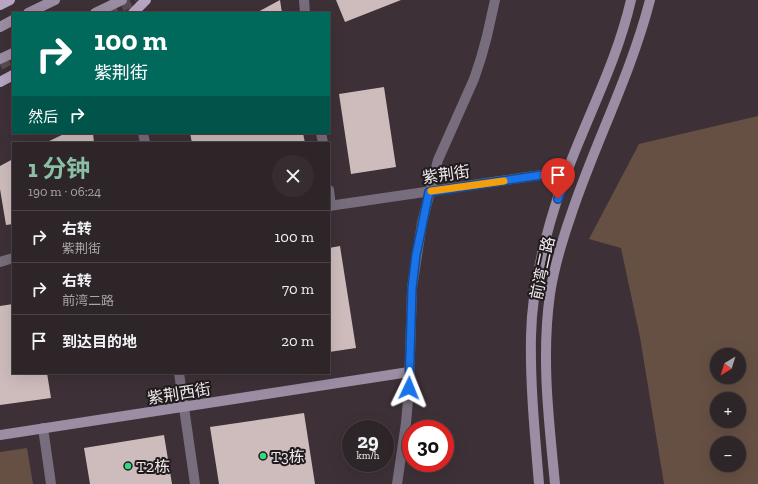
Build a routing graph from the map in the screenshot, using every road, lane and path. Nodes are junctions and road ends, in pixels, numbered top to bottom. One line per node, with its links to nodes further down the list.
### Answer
1 (10, 0): 9 (main road)
2 (55, 0): 10 (street)
3 (122, 0): 11 (street)
4 (146, 0): 12 (main road)
5 (304, 0): 13 (street)
6 (495, 0): 21 (street)
7 (631, 0): 20 (street, 前湾二路)
8 (650, 0): 34 (street, 前湾二路)
9 (0, 5)
10 (30, 12)
11 (97, 12)
12 (133, 12)
13 (306, 12)
14 (12, 21): 15 (street)
15 (0, 27)
16 (12, 53): 17 (street)
17 (0, 59)
18 (12, 76): 19 (main road)
19 (0, 82)
20 (568, 171): 21 (street, 紫荆街); 33 (street, 前湾二路)
21 (429, 192): 22 (street, 紫荆街); 25 (street)
22 (330, 206)
23 (12, 258): 24 (street)
24 (0, 262)
25 (409, 372): 27 (street, 紫荆西街); 32 (street)
26 (179, 374): 27 (street)
27 (184, 407): 28 (street, 紫荆西街); 31 (street)
28 (43, 428): 29 (street, 紫荆西街); 30 (street)
29 (0, 435)
30 (51, 484)
31 (195, 484)
32 (397, 484)
33 (539, 484)
34 (555, 484)

